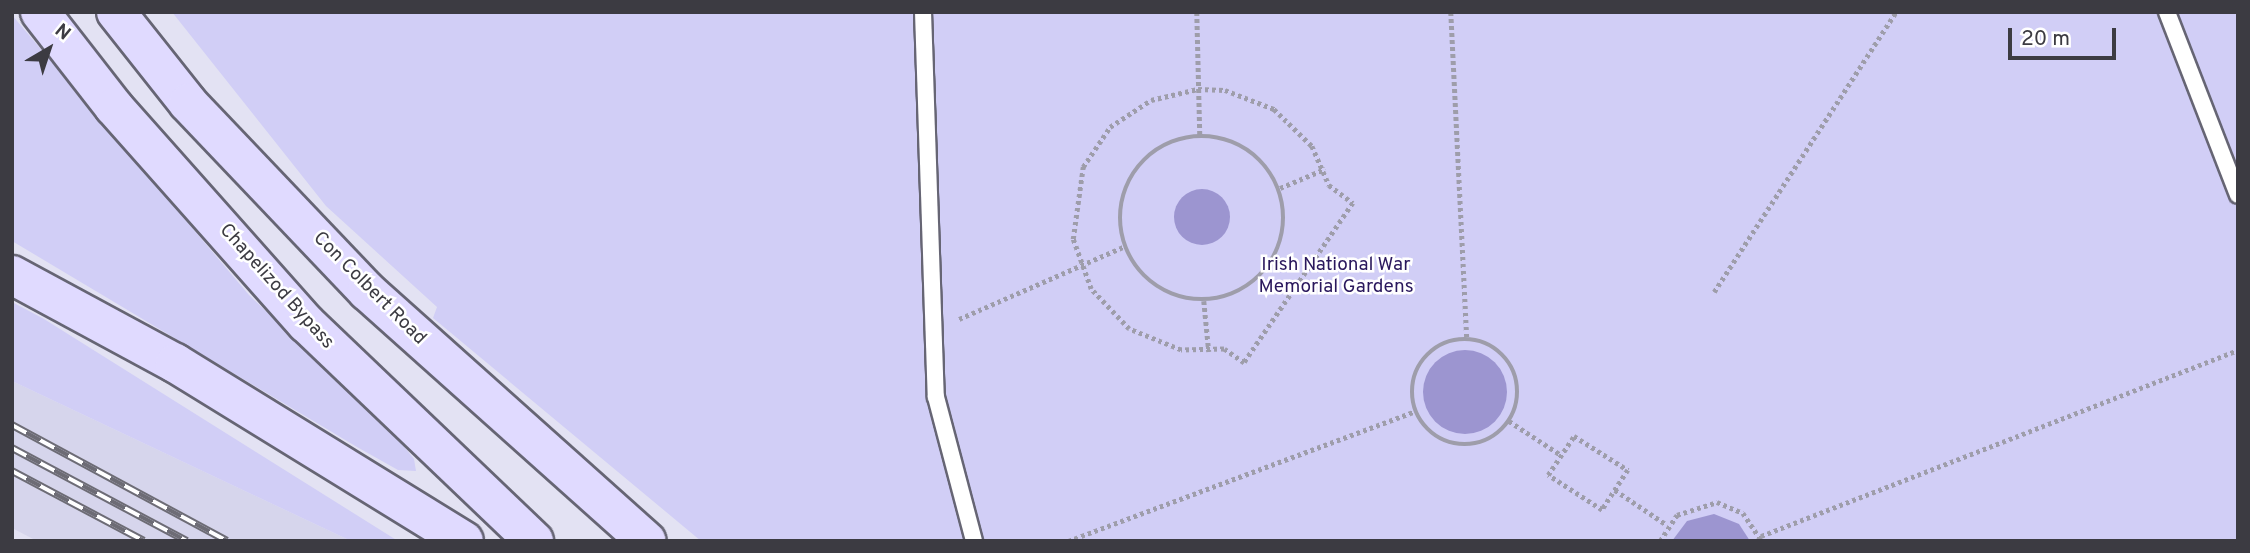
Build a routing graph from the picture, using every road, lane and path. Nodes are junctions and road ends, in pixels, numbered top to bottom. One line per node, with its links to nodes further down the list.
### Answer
1 (40, 12): 29 (main road, Chapelizod Bypass)
2 (116, 12): 30 (main road, Con Colbert Road)
3 (923, 12): 18 (lane)
4 (1197, 12): 8 (path)
5 (1451, 12): 19 (path)
6 (1896, 12): 16 (path)
7 (2167, 12): 12 (lane)
8 (1198, 89): 9 (path); 10 (path); 14 (path)
9 (1200, 135): 11 (path); 13 (path)
10 (1325, 169): 11 (path); 21 (path)
11 (1280, 188): 17 (path)
12 (2238, 195)
13 (1125, 246): 14 (path); 17 (path)
14 (1079, 263): 18 (path); 21 (path)
15 (12, 275): 28 (main road)
16 (1714, 292)
17 (1204, 301): 21 (path)
18 (930, 332): 31 (lane)
19 (1467, 339): 22 (path); 23 (path)
20 (2238, 350): 27 (path)
21 (1209, 352)
22 (1416, 411): 23 (path); 32 (path)
23 (1509, 421): 24 (path)
24 (1561, 455): 25 (path); 25 (path)
25 (1615, 490): 26 (path)
26 (1667, 525): 27 (path); 33 (path)
27 (1761, 538)
28 (464, 541)
29 (534, 541)
30 (647, 541)
31 (974, 541)
32 (1068, 541)
33 (1660, 541)

